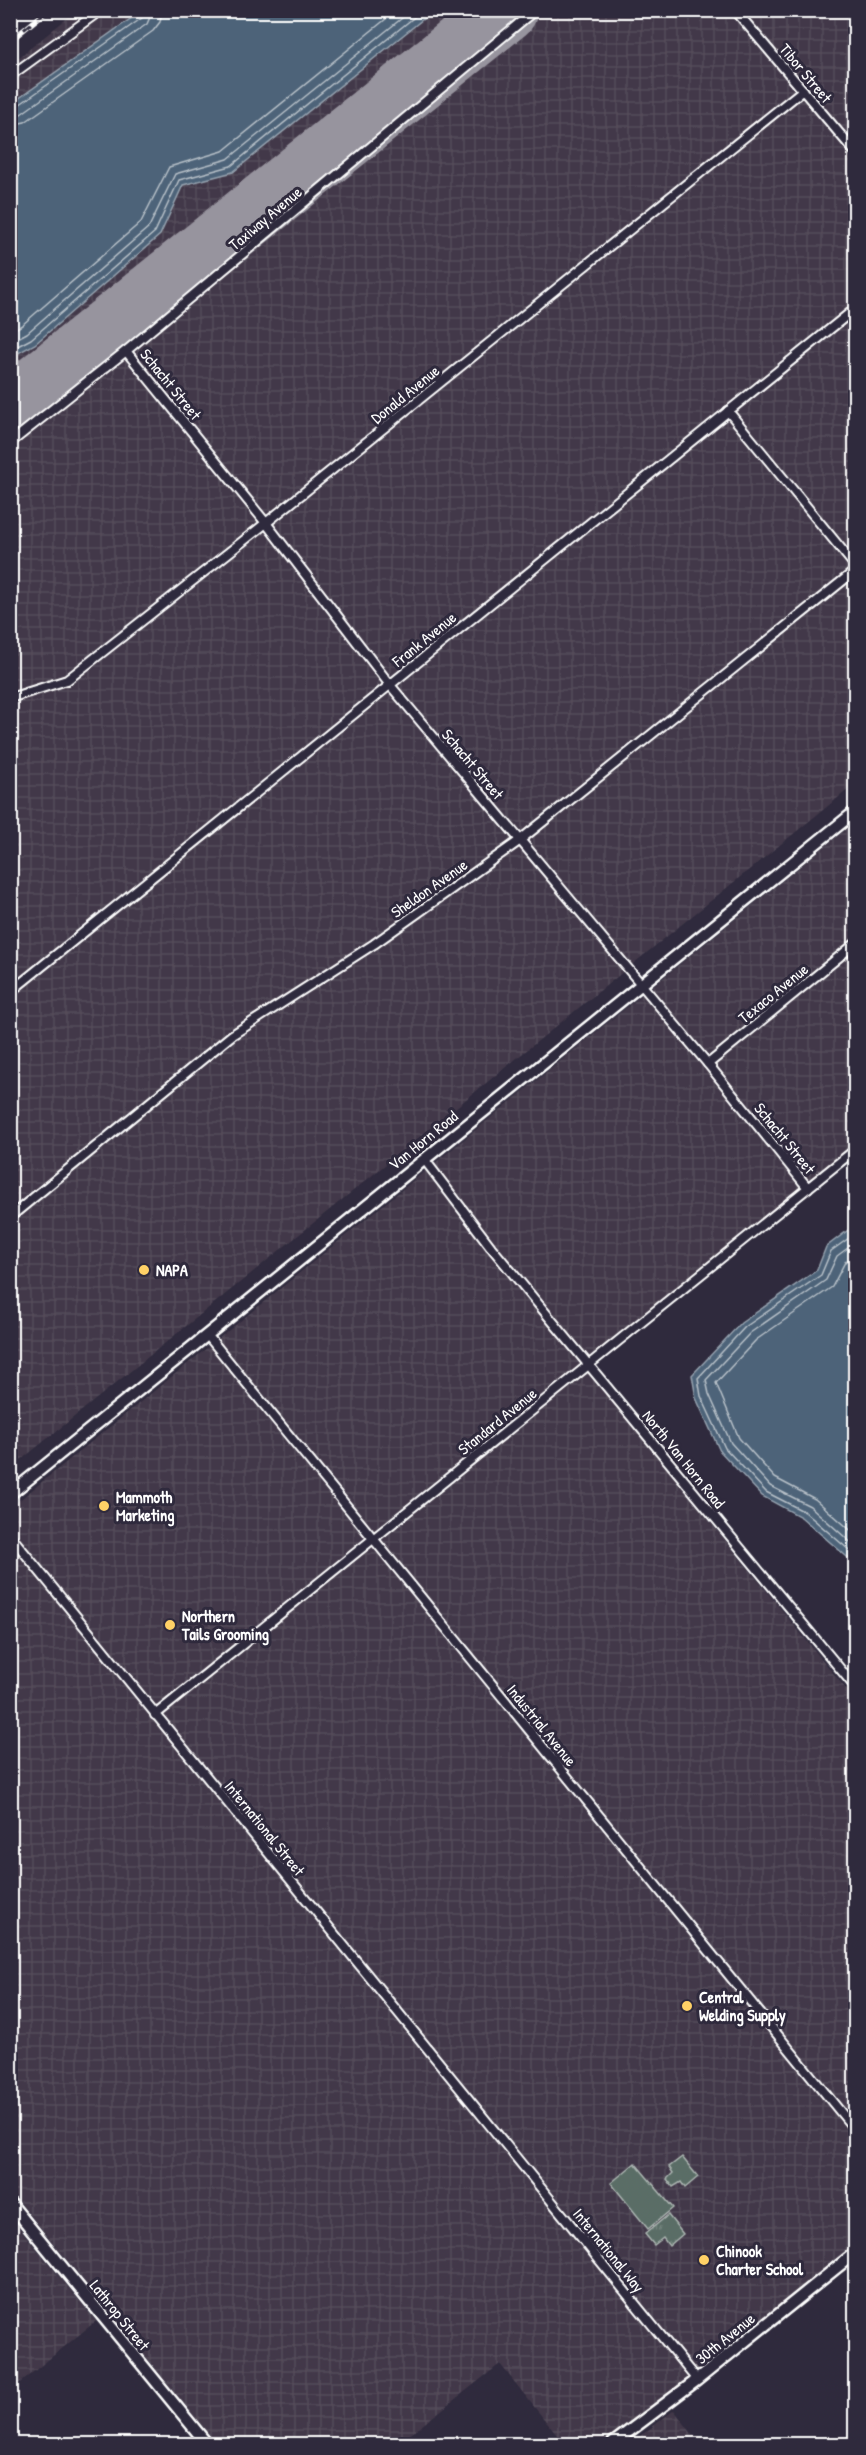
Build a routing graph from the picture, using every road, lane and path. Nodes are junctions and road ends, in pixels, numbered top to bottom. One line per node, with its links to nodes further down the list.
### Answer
1 (101, 10): 4 (street)
2 (535, 10): 8 (street, Taxiway Avenue)
3 (735, 10): 5 (street, Tibor Street)
4 (10, 75)
5 (804, 90): 6 (street, Tibor Street); 11 (street, Donald Avenue)
6 (855, 153)
7 (855, 308): 9 (street, Frank Avenue)
8 (126, 351): 10 (street, Taxiway Avenue); 11 (street, Schacht Street)
9 (728, 411): 12 (street); 13 (street, Frank Avenue)
10 (10, 443)
11 (266, 523): 13 (street, Schacht Street); 14 (street, Donald Avenue)
12 (855, 568): 16 (street, Sheldon Avenue)
13 (390, 685): 16 (street, Schacht Street); 19 (street, Frank Avenue)
14 (10, 698)
15 (855, 811): 18 (main road, Van Horn Road)
16 (519, 841): 18 (street, Schacht Street); 24 (street, Sheldon Avenue)
17 (855, 943): 20 (street, Texaco Avenue)
18 (642, 984): 20 (street, Schacht Street); 22 (main road, Van Horn Road)
19 (10, 992)
20 (708, 1064): 23 (street, Schacht Street)
21 (855, 1149): 23 (street, Standard Avenue)
22 (424, 1159): 25 (main road, Van Horn Road); 26 (street, North Van Horn Road)
23 (808, 1188): 26 (street, Standard Avenue)
24 (10, 1217)
25 (207, 1336): 27 (main road, Van Horn Road); 29 (street, Industrial Avenue)
26 (589, 1365): 29 (street, Standard Avenue); 30 (street, North Van Horn Road)
27 (10, 1494)
28 (10, 1535): 31 (street, International Street)
29 (372, 1538): 31 (street, Standard Avenue); 32 (street, Industrial Avenue)
30 (855, 1688)
31 (155, 1715): 33 (street, International Street)
32 (855, 2131)
33 (499, 2138): 36 (street, International Way)
34 (10, 2203): 37 (main road, Lathrop Street)
35 (855, 2252): 36 (main road, 30th Avenue)
36 (697, 2380): 38 (main road, 30th Avenue)
37 (207, 2445)
38 (612, 2445)

